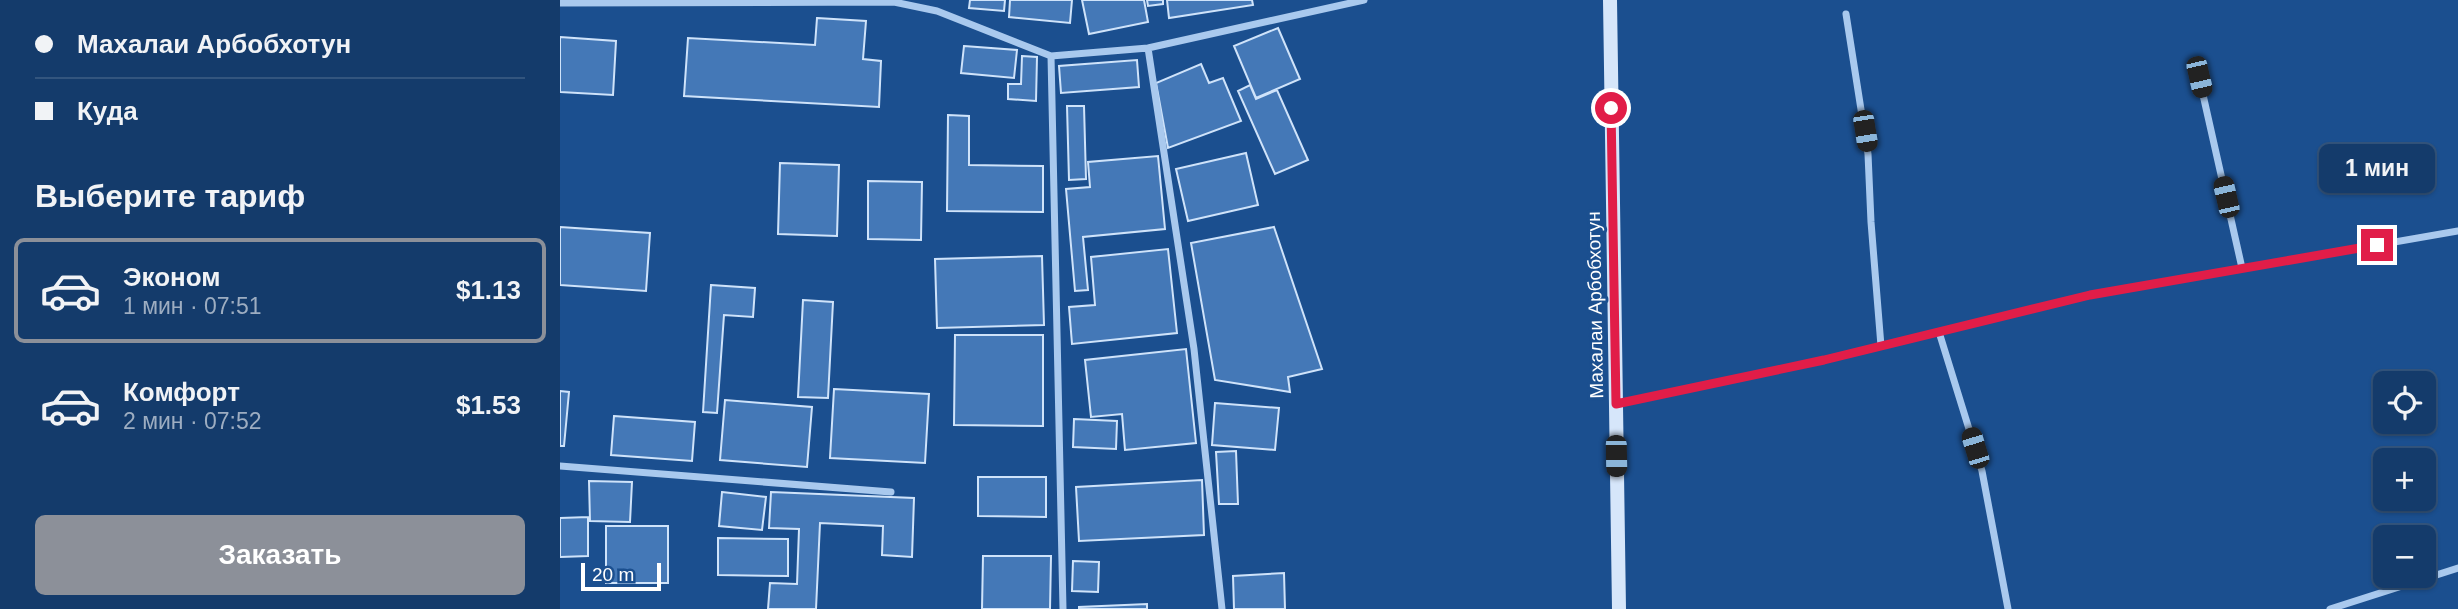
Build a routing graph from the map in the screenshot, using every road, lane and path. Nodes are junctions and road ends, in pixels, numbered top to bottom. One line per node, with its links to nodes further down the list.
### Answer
1 (1364, 0): 6 (street)
2 (1610, 0): 13 (street, Махалаи Арбобхотун)
3 (636, 2): 4 (street); 7 (street)
4 (560, 3)
5 (1846, 13): 12 (street)
6 (1148, 48): 7 (street); 18 (street)
7 (1051, 56): 17 (street)
8 (2199, 77): 10 (street)
9 (2458, 231): 10 (street)
10 (2242, 268): 11 (street)
11 (1939, 332): 12 (street); 20 (street)
12 (1881, 346): 13 (street)
13 (1616, 404): 19 (street, Махалаи Арбобхотун)
14 (560, 466): 15 (street)
15 (891, 492)
16 (2458, 568): 21 (street)
17 (1063, 609)
18 (1222, 609)
19 (1619, 609)
20 (2008, 609)
21 (2330, 609)

